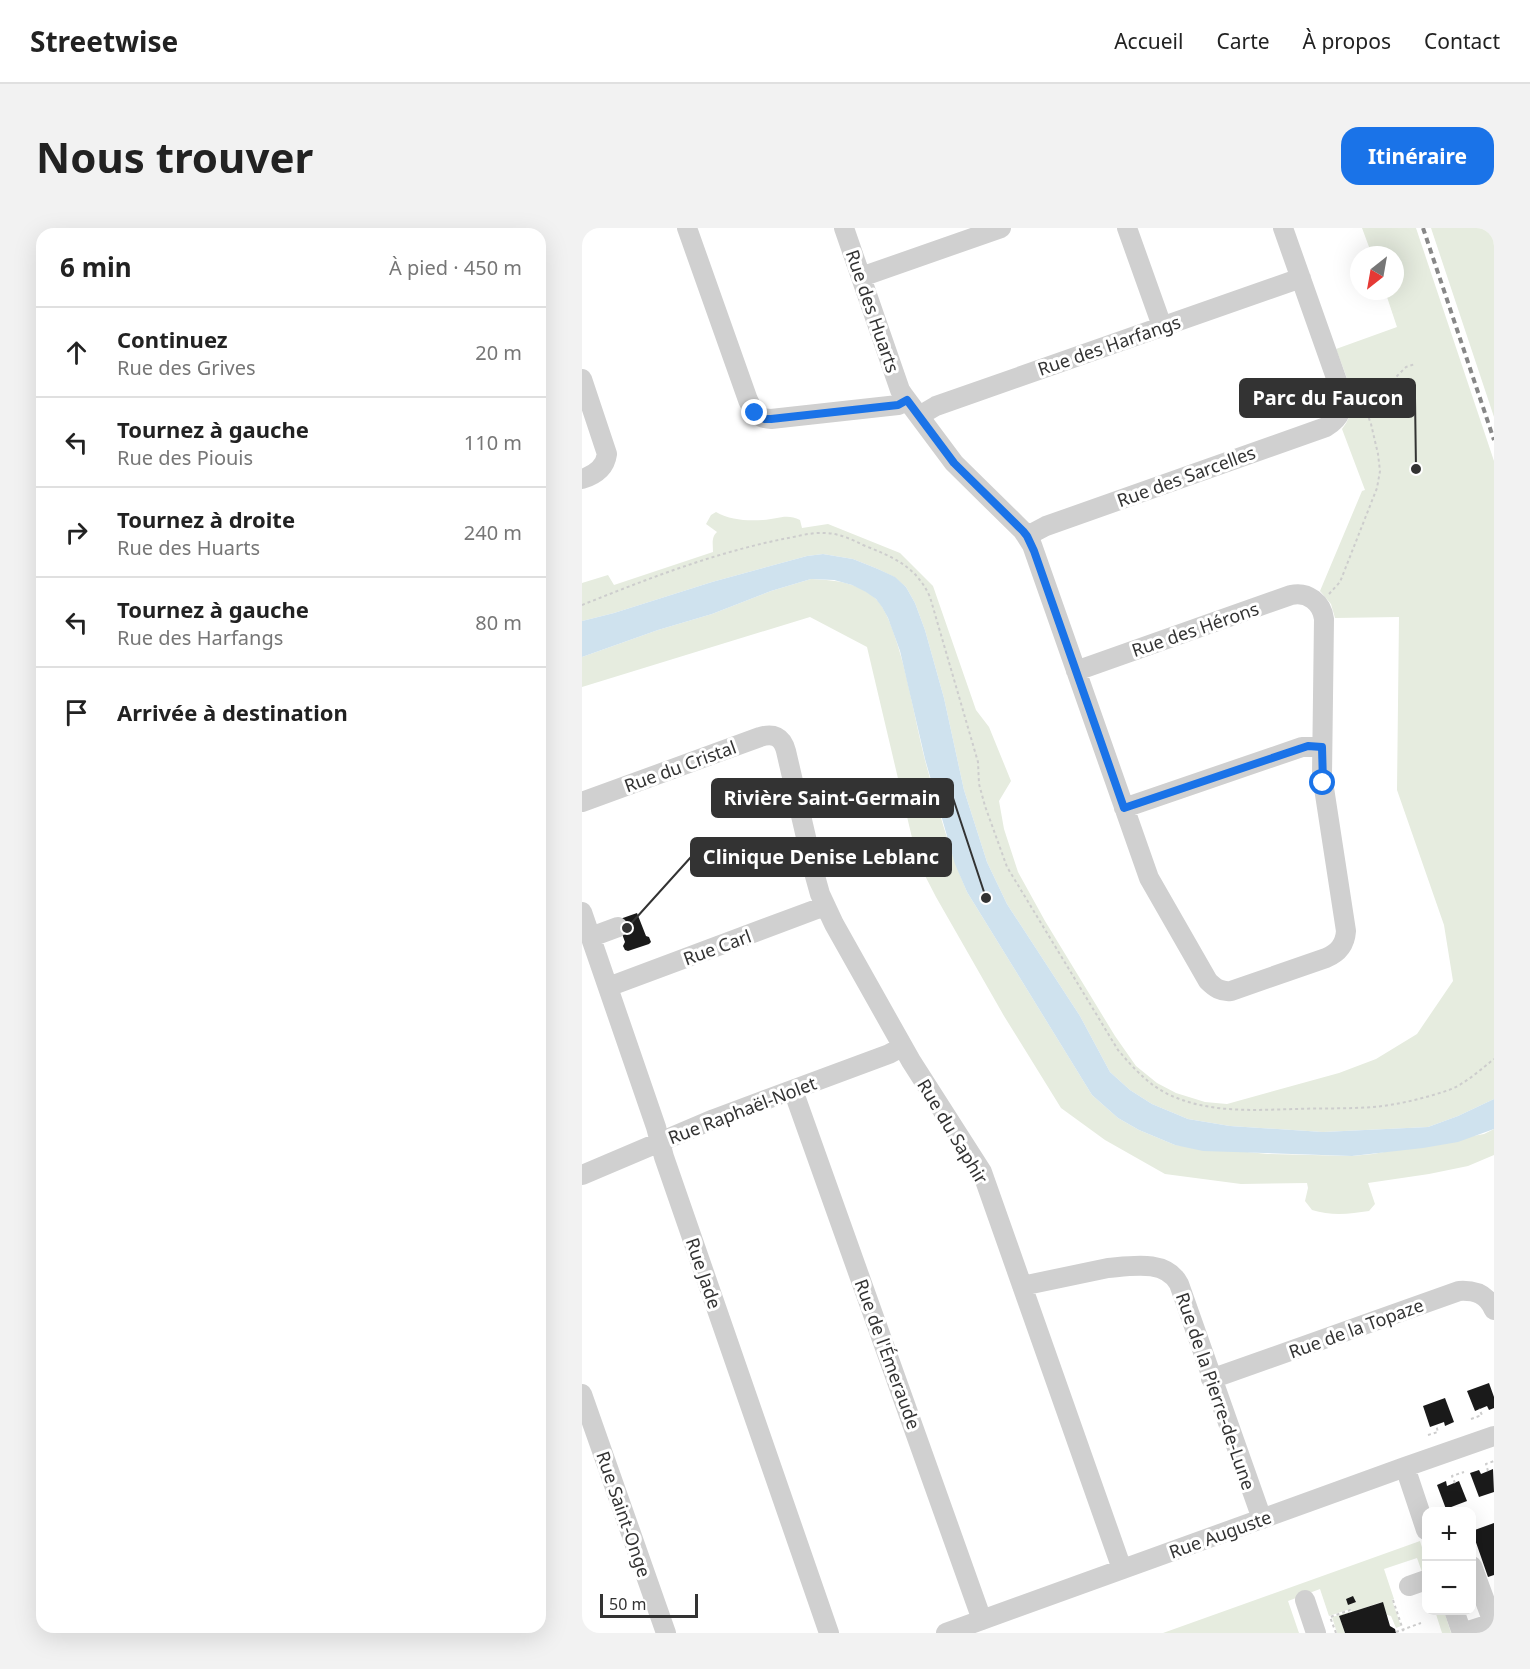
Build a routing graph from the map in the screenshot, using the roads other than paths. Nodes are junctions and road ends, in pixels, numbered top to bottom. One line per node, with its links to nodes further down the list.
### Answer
1 (687, 228): 10 (street)
2 (844, 228): 6 (street, Rue des Huarts)
3 (1001, 228): 6 (street)
4 (1127, 228): 8 (street)
5 (1283, 228): 7 (street)
6 (861, 277): 10 (street, Rue des Huarts)
7 (1301, 278): 8 (street, Rue des Harfangs); 13 (street, Rue des Sarcelles)
8 (1162, 326): 11 (street, Rue des Harfangs)
9 (582, 379): 12 (street)
10 (907, 400): 11 (street, Rue des Huarts)
11 (919, 416): 13 (street, Rue des Huarts)
12 (582, 479)
13 (1027, 536): 14 (street, Rue des Huarts)
14 (1076, 670): 16 (street, Rue des Hérons); 18 (street, Rue des Huarts)
15 (779, 737): 17 (street, Rue du Cristal); 19 (street, Rue du Saphir)
16 (1322, 747): 18 (street); 18 (street, Rue des Huarts)
17 (582, 802)
18 (1124, 808)
19 (825, 906): 23 (street, Rue Carl); 24 (street, Rue du Saphir)
20 (582, 912): 22 (street, Rue Jade)
21 (618, 927): 22 (street)
22 (591, 937): 23 (street, Rue Jade)
23 (608, 987): 26 (street, Rue Jade)
24 (902, 1047): 25 (street, Rue Raphaël-Nolet); 28 (street, Rue du Saphir)
25 (793, 1090): 26 (street, Rue Raphaël-Nolet); 41 (street, Rue de l'Émeraude)
26 (660, 1142): 27 (street, Rue Raphaël-Nolet); 44 (street, Rue Jade)
27 (582, 1175)
28 (1022, 1286): 30 (street, Rue de la Pierre-de-Lune); 36 (street, Rue du Saphir)
29 (1494, 1310): 30 (street, Rue de la Topaze)
30 (1211, 1379): 35 (street, Rue de la Pierre-de-Lune)
31 (582, 1395): 43 (street, Rue Saint-Onge)
32 (1494, 1436): 33 (street, Rue Auguste)
33 (1405, 1467): 34 (street); 35 (street, Rue Auguste)
34 (1422, 1518)
35 (1262, 1519): 36 (street, Rue Auguste)
36 (1122, 1569): 41 (street, Rue Auguste)
37 (1476, 1573): 38 (street)
38 (1489, 1597): 42 (street)
39 (1305, 1600): 46 (street)
40 (1455, 1615): 47 (street)
41 (982, 1620): 45 (street, Rue Auguste)
42 (1494, 1624): 47 (street)
43 (666, 1633)
44 (829, 1633)
45 (946, 1633)
46 (1316, 1633)
47 (1462, 1633)

